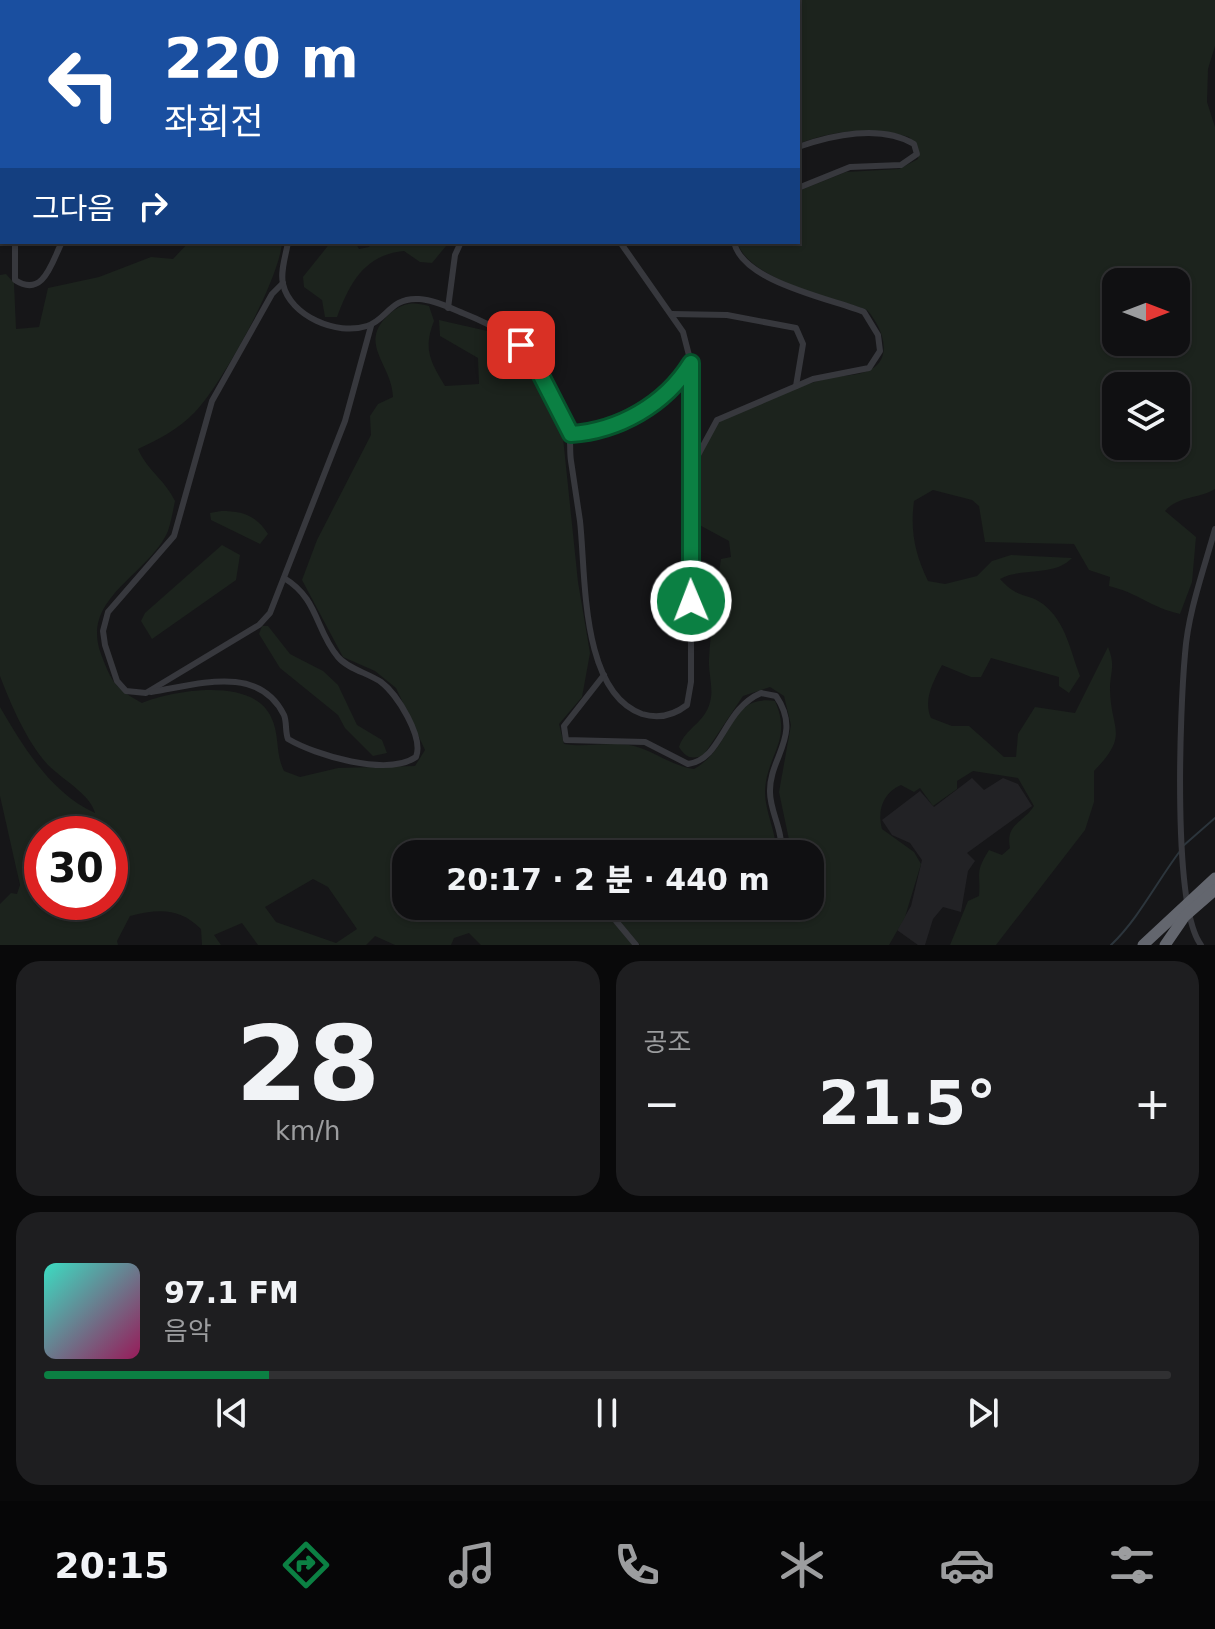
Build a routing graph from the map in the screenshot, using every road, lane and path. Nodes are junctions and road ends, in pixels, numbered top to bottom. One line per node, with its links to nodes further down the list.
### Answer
1 (800, 146): 2 (street)
2 (800, 187)
3 (15, 244): 4 (street)
4 (61, 244)
5 (288, 244): 9 (street)
6 (460, 244): 10 (street)
7 (621, 244): 11 (street)
8 (735, 244): 14 (street)
9 (283, 283): 12 (street); 20 (street)
10 (448, 308): 12 (street); 15 (street)
11 (672, 314): 13 (street); 14 (street)
12 (371, 326): 18 (street)
13 (691, 363): 15 (street); 16 (street)
14 (796, 386): 16 (street)
15 (571, 434): 19 (street)
16 (689, 472): 19 (street)
17 (1215, 529): 24 (street)
18 (284, 578): 20 (street); 20 (street)
19 (604, 675): 21 (street)
20 (146, 693)
21 (781, 840)
22 (1215, 878): 24 (highway)
23 (1215, 890): 24 (highway)
24 (1187, 910): 26 (highway); 28 (highway); 29 (street)
25 (616, 920): 27 (street)
26 (1146, 944)
27 (636, 945)
28 (1165, 945)
29 (1201, 945)

